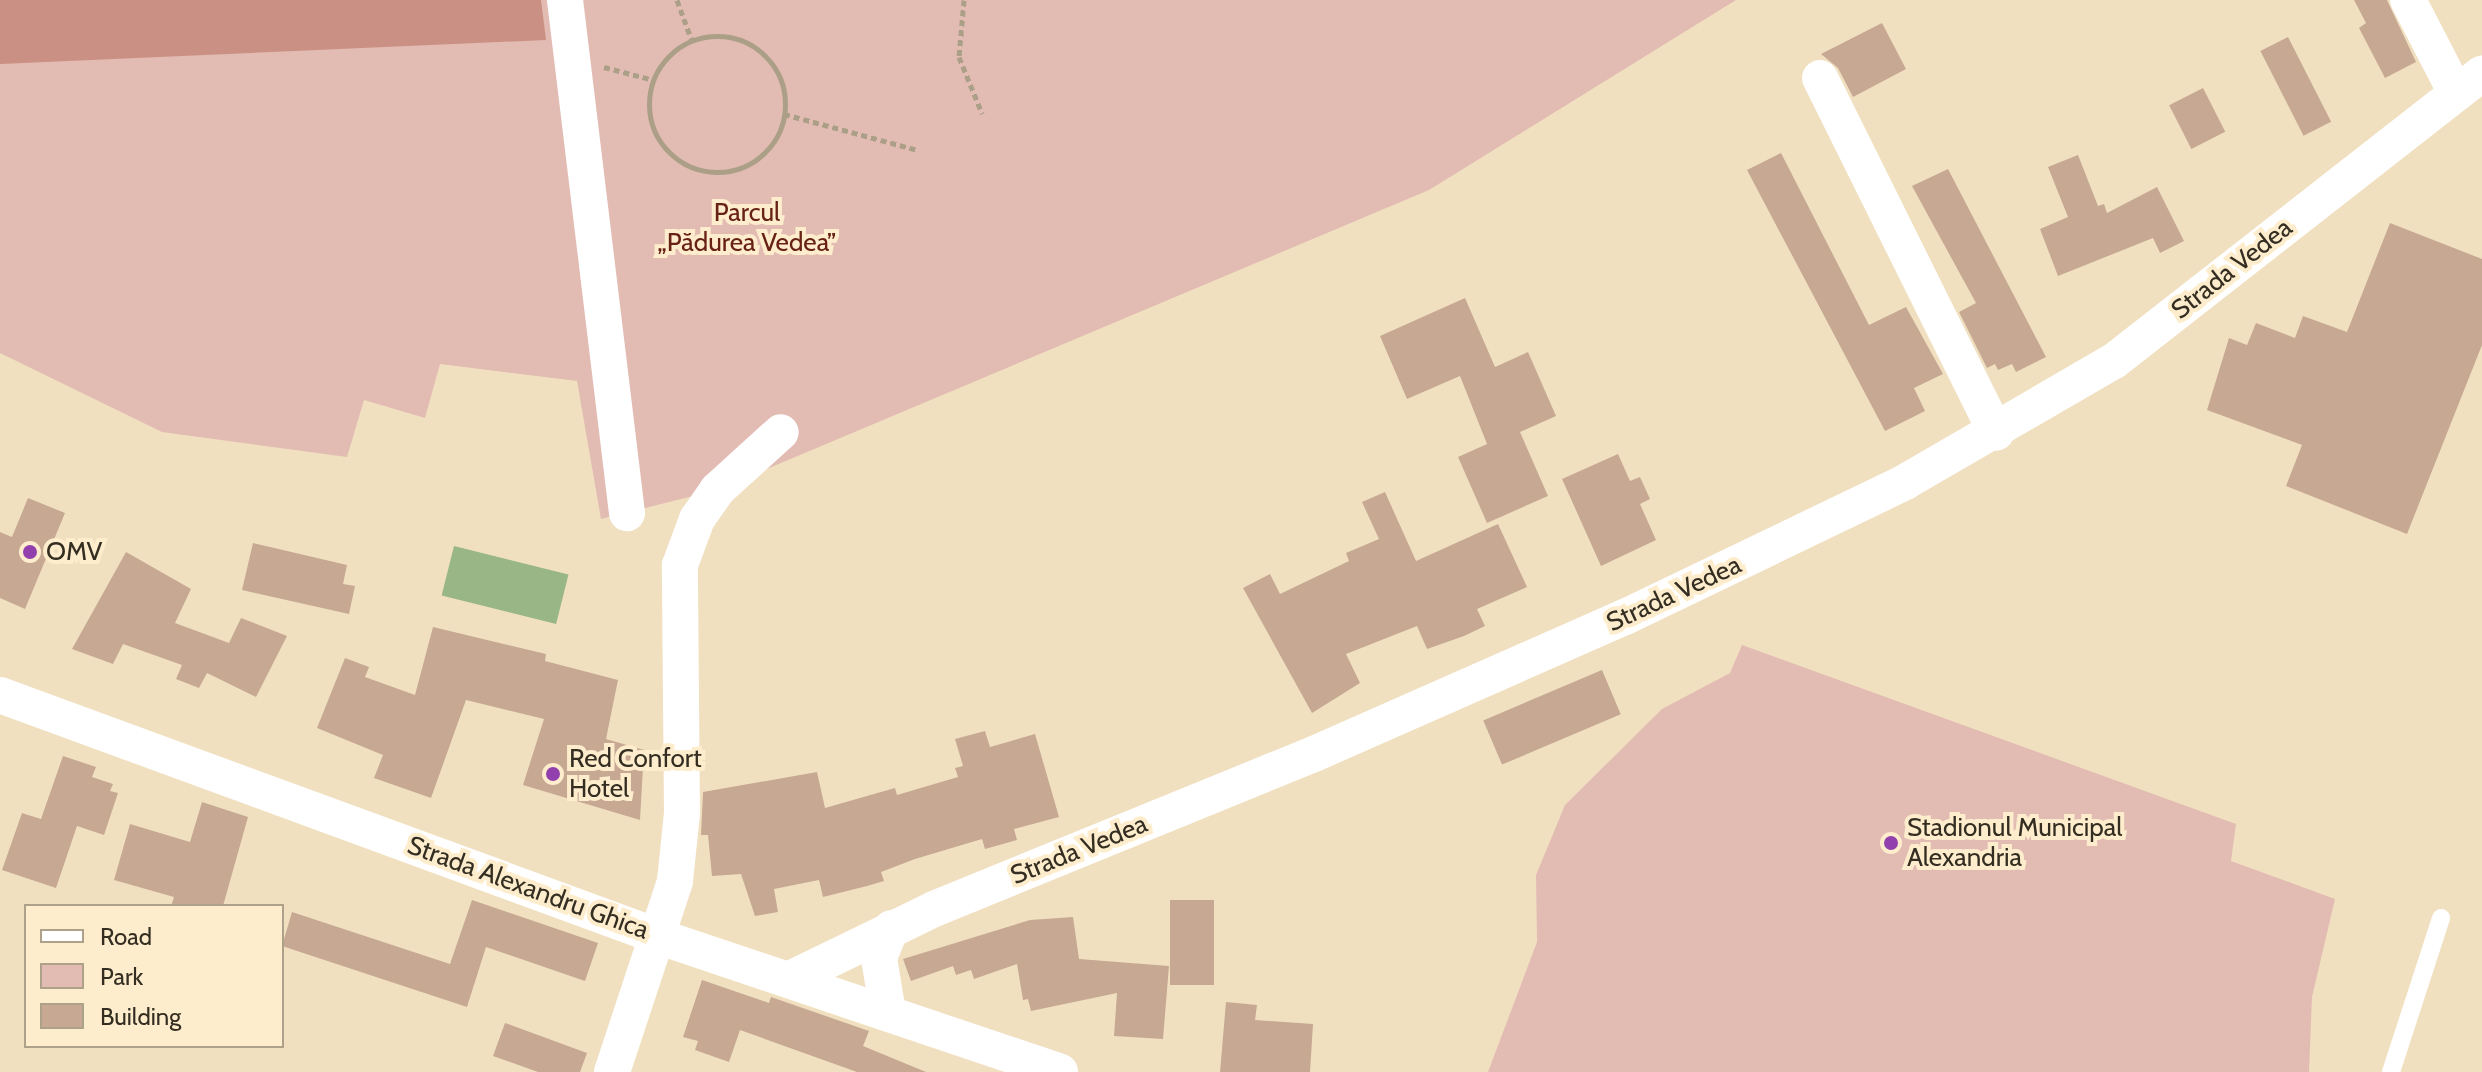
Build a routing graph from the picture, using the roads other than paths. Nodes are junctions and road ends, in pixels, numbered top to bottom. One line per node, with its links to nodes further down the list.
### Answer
1 (565, 0): 7 (street)
2 (2408, 0): 4 (street)
3 (1820, 78): 6 (street)
4 (2469, 83): 6 (street, Strada Vedea)
5 (781, 432): 11 (street)
6 (1996, 433): 10 (street, Strada Vedea)
7 (627, 513)
8 (0, 695): 11 (street, Strada Alexandru Ghica)
9 (2441, 918): 16 (lane)
10 (891, 928): 12 (street, Strada Vedea); 13 (street)
11 (660, 937): 12 (street, Strada Alexandru Ghica); 14 (street)
12 (790, 979): 13 (street, Strada Alexandru Ghica)
13 (888, 1013): 15 (street, Strada Alexandru Ghica)
14 (612, 1072)
15 (1060, 1072)
16 (2391, 1072)

